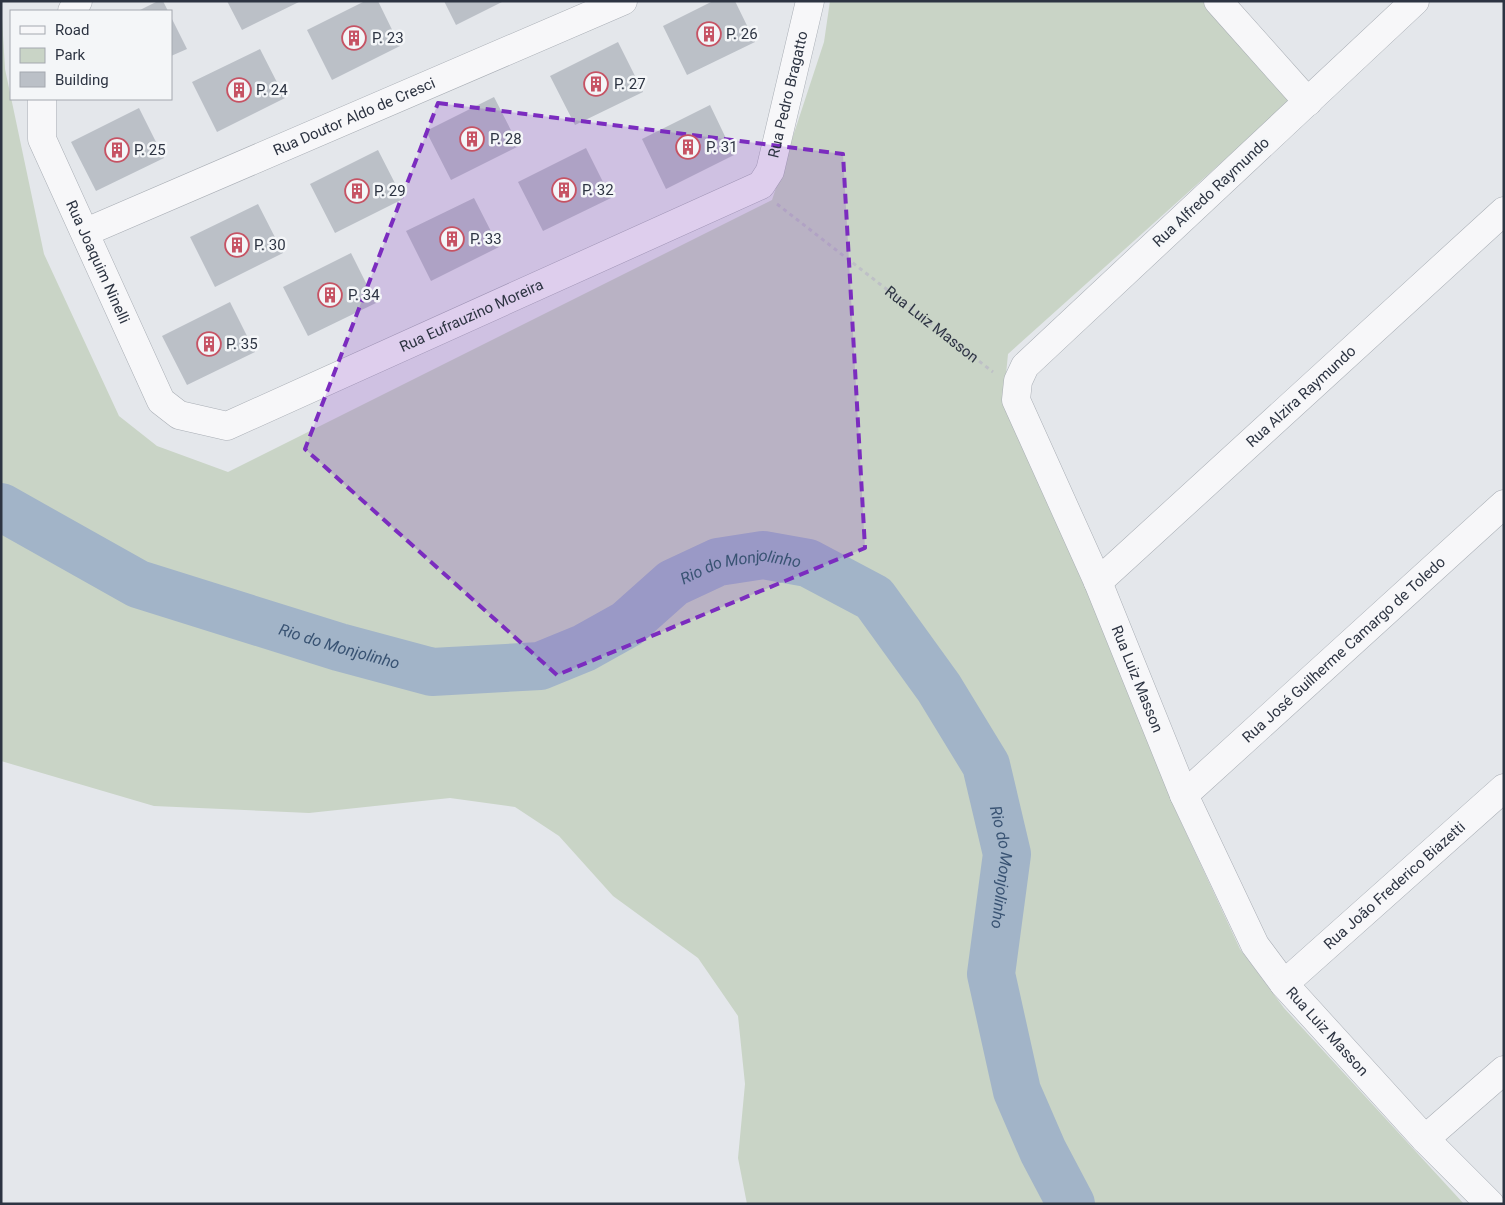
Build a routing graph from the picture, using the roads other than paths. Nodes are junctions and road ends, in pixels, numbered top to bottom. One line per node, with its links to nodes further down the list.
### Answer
1 (624, 1): 9 (street, Rua Doutor Aldo de Cresci)
2 (810, 1): 7 (street, Rua Pedro Bragatto)
3 (1218, 1): 6 (street)
4 (1415, 1): 6 (street, Rua Alfredo Raymundo)
5 (42, 100): 9 (street, Rua Joaquim Ninelli)
6 (1308, 102): 10 (street, Rua Alfredo Raymundo)
7 (761, 185): 11 (street, Rua Eufrauzino Moreira)
8 (1504, 211): 13 (street, Rua Alzira Raymundo)
9 (86, 232): 11 (street, Rua Joaquim Ninelli)
10 (1016, 389): 13 (street, Rua Luiz Masson)
11 (179, 416)
12 (1504, 504): 15 (street, Rua José Guilherme Camargo de Toledo)
13 (1098, 582): 15 (street, Rua Luiz Masson)
14 (1504, 788): 16 (street, Rua João Frederico Biazetti)
15 (1184, 795): 16 (street, Rua Luiz Masson)
16 (1284, 984): 18 (street, Rua Luiz Masson)
17 (1504, 1070): 18 (street)
18 (1425, 1139): 19 (street, Rua Luiz Masson)
19 (1490, 1204)

